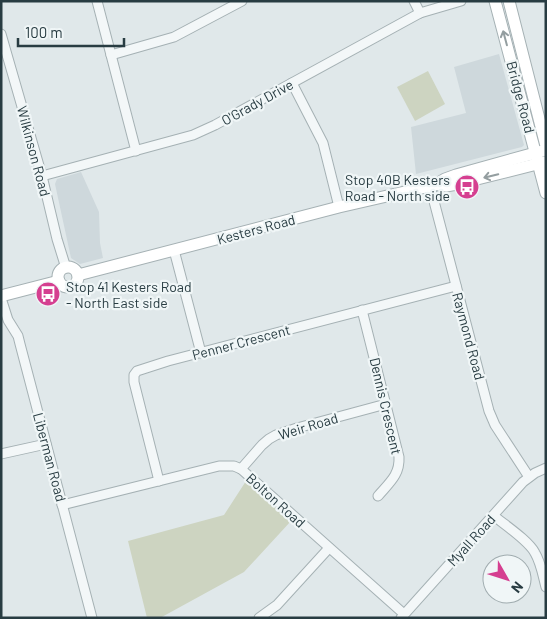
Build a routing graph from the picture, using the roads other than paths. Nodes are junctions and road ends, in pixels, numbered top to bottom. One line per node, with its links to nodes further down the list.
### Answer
1 (98, 1): 9 (street)
2 (242, 1): 9 (street)
3 (414, 1): 7 (street)
4 (461, 1): 7 (street, O'Grady Drive)
5 (495, 1): 13 (main road, Bridge Road, one-way to 5)
6 (508, 1): 11 (main road, Bridge Road)
7 (420, 13): 10 (street, O'Grady Drive)
8 (1, 34): 14 (street, Wilkinson Road)
9 (111, 55): 12 (street)
10 (292, 83): 12 (street, O'Grady Drive); 17 (street)
11 (546, 146)
12 (136, 151): 14 (street, O'Grady Drive)
13 (541, 157): 15 (main road, Kesters Road); 16 (main road, Bridge Road)
14 (42, 176): 19 (street, Wilkinson Road)
15 (432, 185): 17 (main road, Kesters Road); 22 (street, Raymond Road)
16 (546, 193)
17 (339, 207): 18 (main road, Kesters Road)
18 (174, 250): 20 (main road, Kesters Road); 25 (street)
19 (66, 268): 20 (main road); 21 (main road)
20 (78, 275): 21 (main road)
21 (59, 281): 23 (main road)
22 (456, 286): 24 (street, Penner Crescent); 31 (street, Raymond Road)
23 (1, 297): 27 (street, Liberman Road)
24 (362, 310): 25 (street, Penner Crescent); 26 (street, Dennis Crescent)
25 (201, 353): 32 (street, Penner Crescent)
26 (386, 404): 30 (street, Weir Road); 33 (street, Dennis Crescent)
27 (46, 444): 28 (street); 34 (street, Liberman Road)
28 (1, 454)
29 (546, 468): 31 (street, Myall Road)
30 (241, 469): 32 (street, Bolton Road); 36 (street, Bolton Road)
31 (529, 477): 35 (street, Myall Road)
32 (159, 481): 34 (street, Bolton Road)
33 (378, 496)
34 (62, 505): 39 (street, Liberman Road)
35 (494, 516): 37 (street); 38 (street, Myall Road)
36 (329, 548): 38 (street, Bolton Road); 40 (street)
37 (546, 587)
38 (403, 616)
39 (92, 618)
40 (259, 618)

